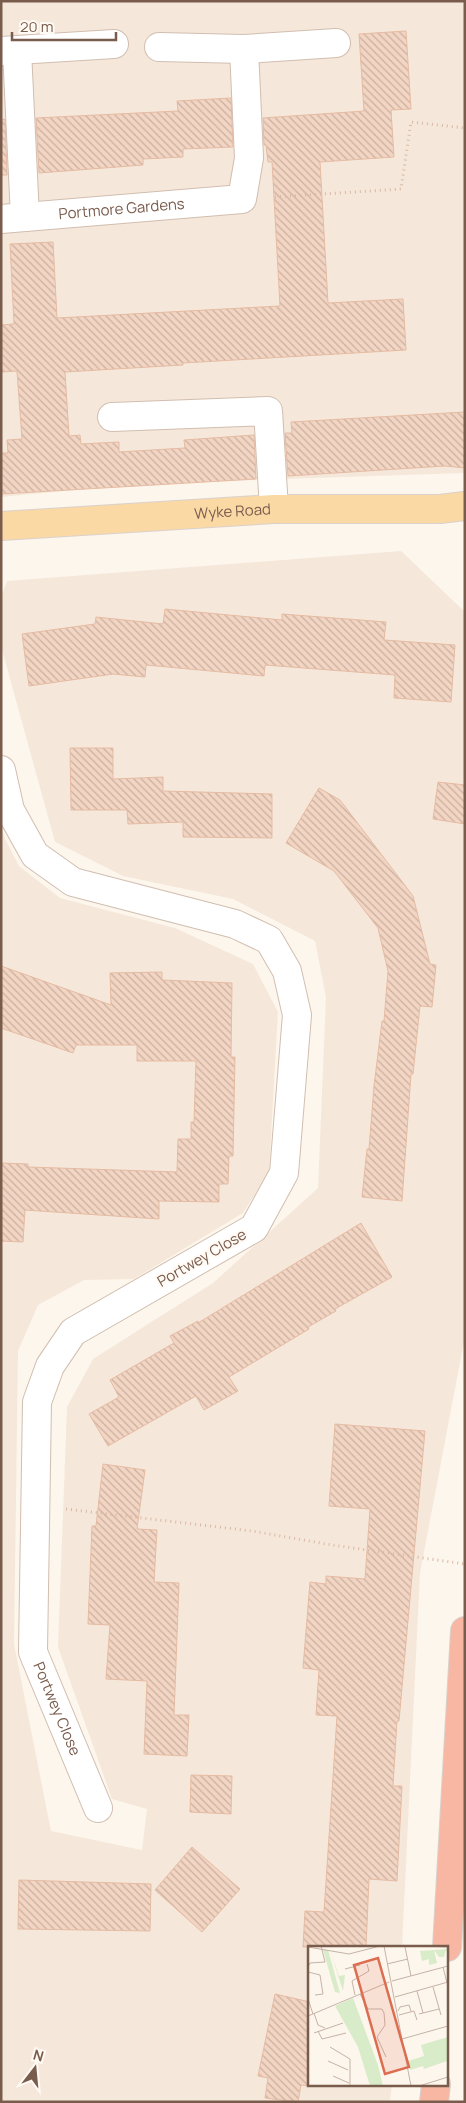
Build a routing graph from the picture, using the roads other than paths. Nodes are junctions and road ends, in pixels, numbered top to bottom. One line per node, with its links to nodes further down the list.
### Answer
1 (336, 43): 4 (street)
2 (114, 44): 5 (street)
3 (159, 47): 4 (street)
4 (244, 48): 6 (street, Portmore Gardens)
5 (9, 51): 6 (street)
6 (13, 218)
7 (112, 417): 9 (street)
8 (465, 506): 9 (main road, Wyke Road)
9 (274, 509): 10 (main road, Wyke Road)
10 (1, 526)
11 (1, 770): 13 (street, Portwey Close)
12 (465, 1631): 14 (highway)
13 (98, 1808)
14 (460, 1810): 15 (highway)
15 (447, 1946)
16 (436, 2086): 17 (highway)
17 (434, 2102)

